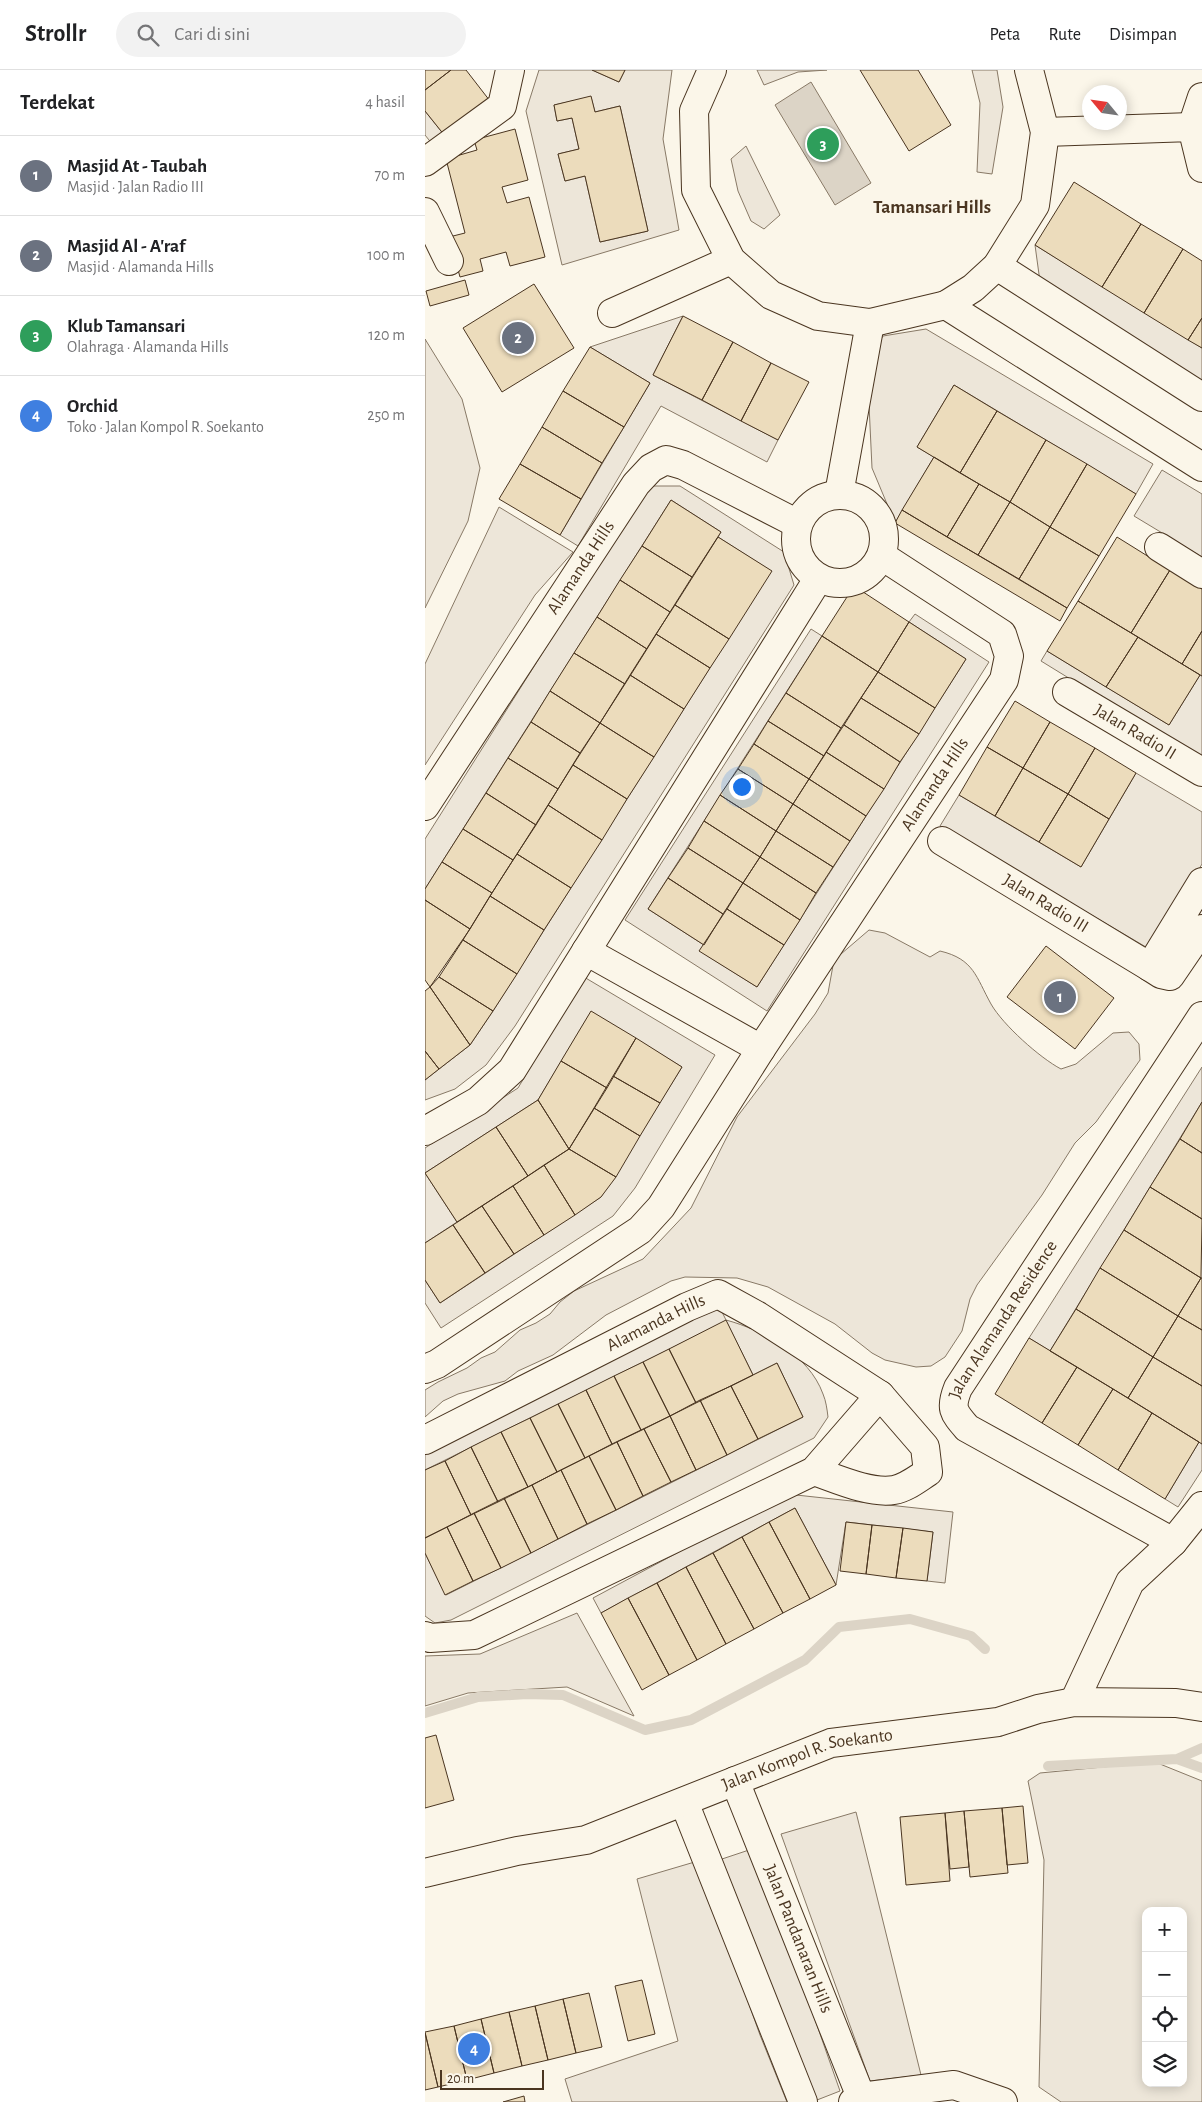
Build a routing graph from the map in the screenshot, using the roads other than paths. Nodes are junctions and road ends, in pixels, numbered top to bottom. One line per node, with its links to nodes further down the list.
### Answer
1 (510, 70): 7 (street)
2 (712, 70): 10 (street)
3 (1029, 70): 6 (street)
4 (1202, 97): 5 (street)
5 (1192, 127): 6 (street); 8 (street)
6 (1045, 132): 12 (street)
7 (425, 162)
8 (1202, 168)
9 (425, 212): 11 (street)
10 (731, 260): 14 (street); 15 (street)
11 (449, 261)
12 (997, 266): 13 (street); 16 (street)
13 (946, 305): 15 (street); 17 (street)
14 (612, 313)
15 (870, 323): 18 (street)
16 (1202, 397)
17 (1202, 467)
18 (839, 494): 19 (street); 21 (street)
19 (798, 524): 23 (street); 26 (street, Alamanda Hills)
20 (1159, 548): 22 (street)
21 (882, 556): 23 (street); 33 (street, Alamanda Hills)
22 (1202, 574)
23 (818, 580): 30 (street)
24 (1067, 692): 25 (street, Jalan Radio II)
25 (1202, 772)
26 (425, 806)
27 (942, 841): 31 (street, Jalan Radio III)
28 (1202, 882): 31 (street)
29 (1202, 928): 31 (street, Jalan Radio III)
30 (586, 951): 33 (street); 34 (street)
31 (1150, 967)
32 (1202, 1016): 40 (street, Jalan Alamanda Residence)
33 (761, 1048): 35 (street, Alamanda Hills)
34 (425, 1131)
35 (425, 1368)
36 (880, 1395): 37 (street, Alamanda Hills); 38 (street); 38 (street, Alamanda Hills)
37 (425, 1440)
38 (814, 1472): 41 (street)
39 (1202, 1506): 40 (street)
40 (1173, 1542): 42 (street)
41 (425, 1636)
42 (1074, 1702): 43 (street, Jalan Kompol R. Soekanto); 44 (street, Jalan Kompol R. Soekanto)
43 (1202, 1707)
44 (735, 1782): 45 (street, Jalan Kompol R. Soekanto); 47 (street, Jalan Pandanaran Hills)
45 (684, 1802): 46 (street, Jalan Kompol R. Soekanto); 48 (street)
46 (425, 1873)
47 (857, 2100): 49 (street, Jalan Pandanaran Hills)
48 (803, 2102)
49 (1003, 2102)

